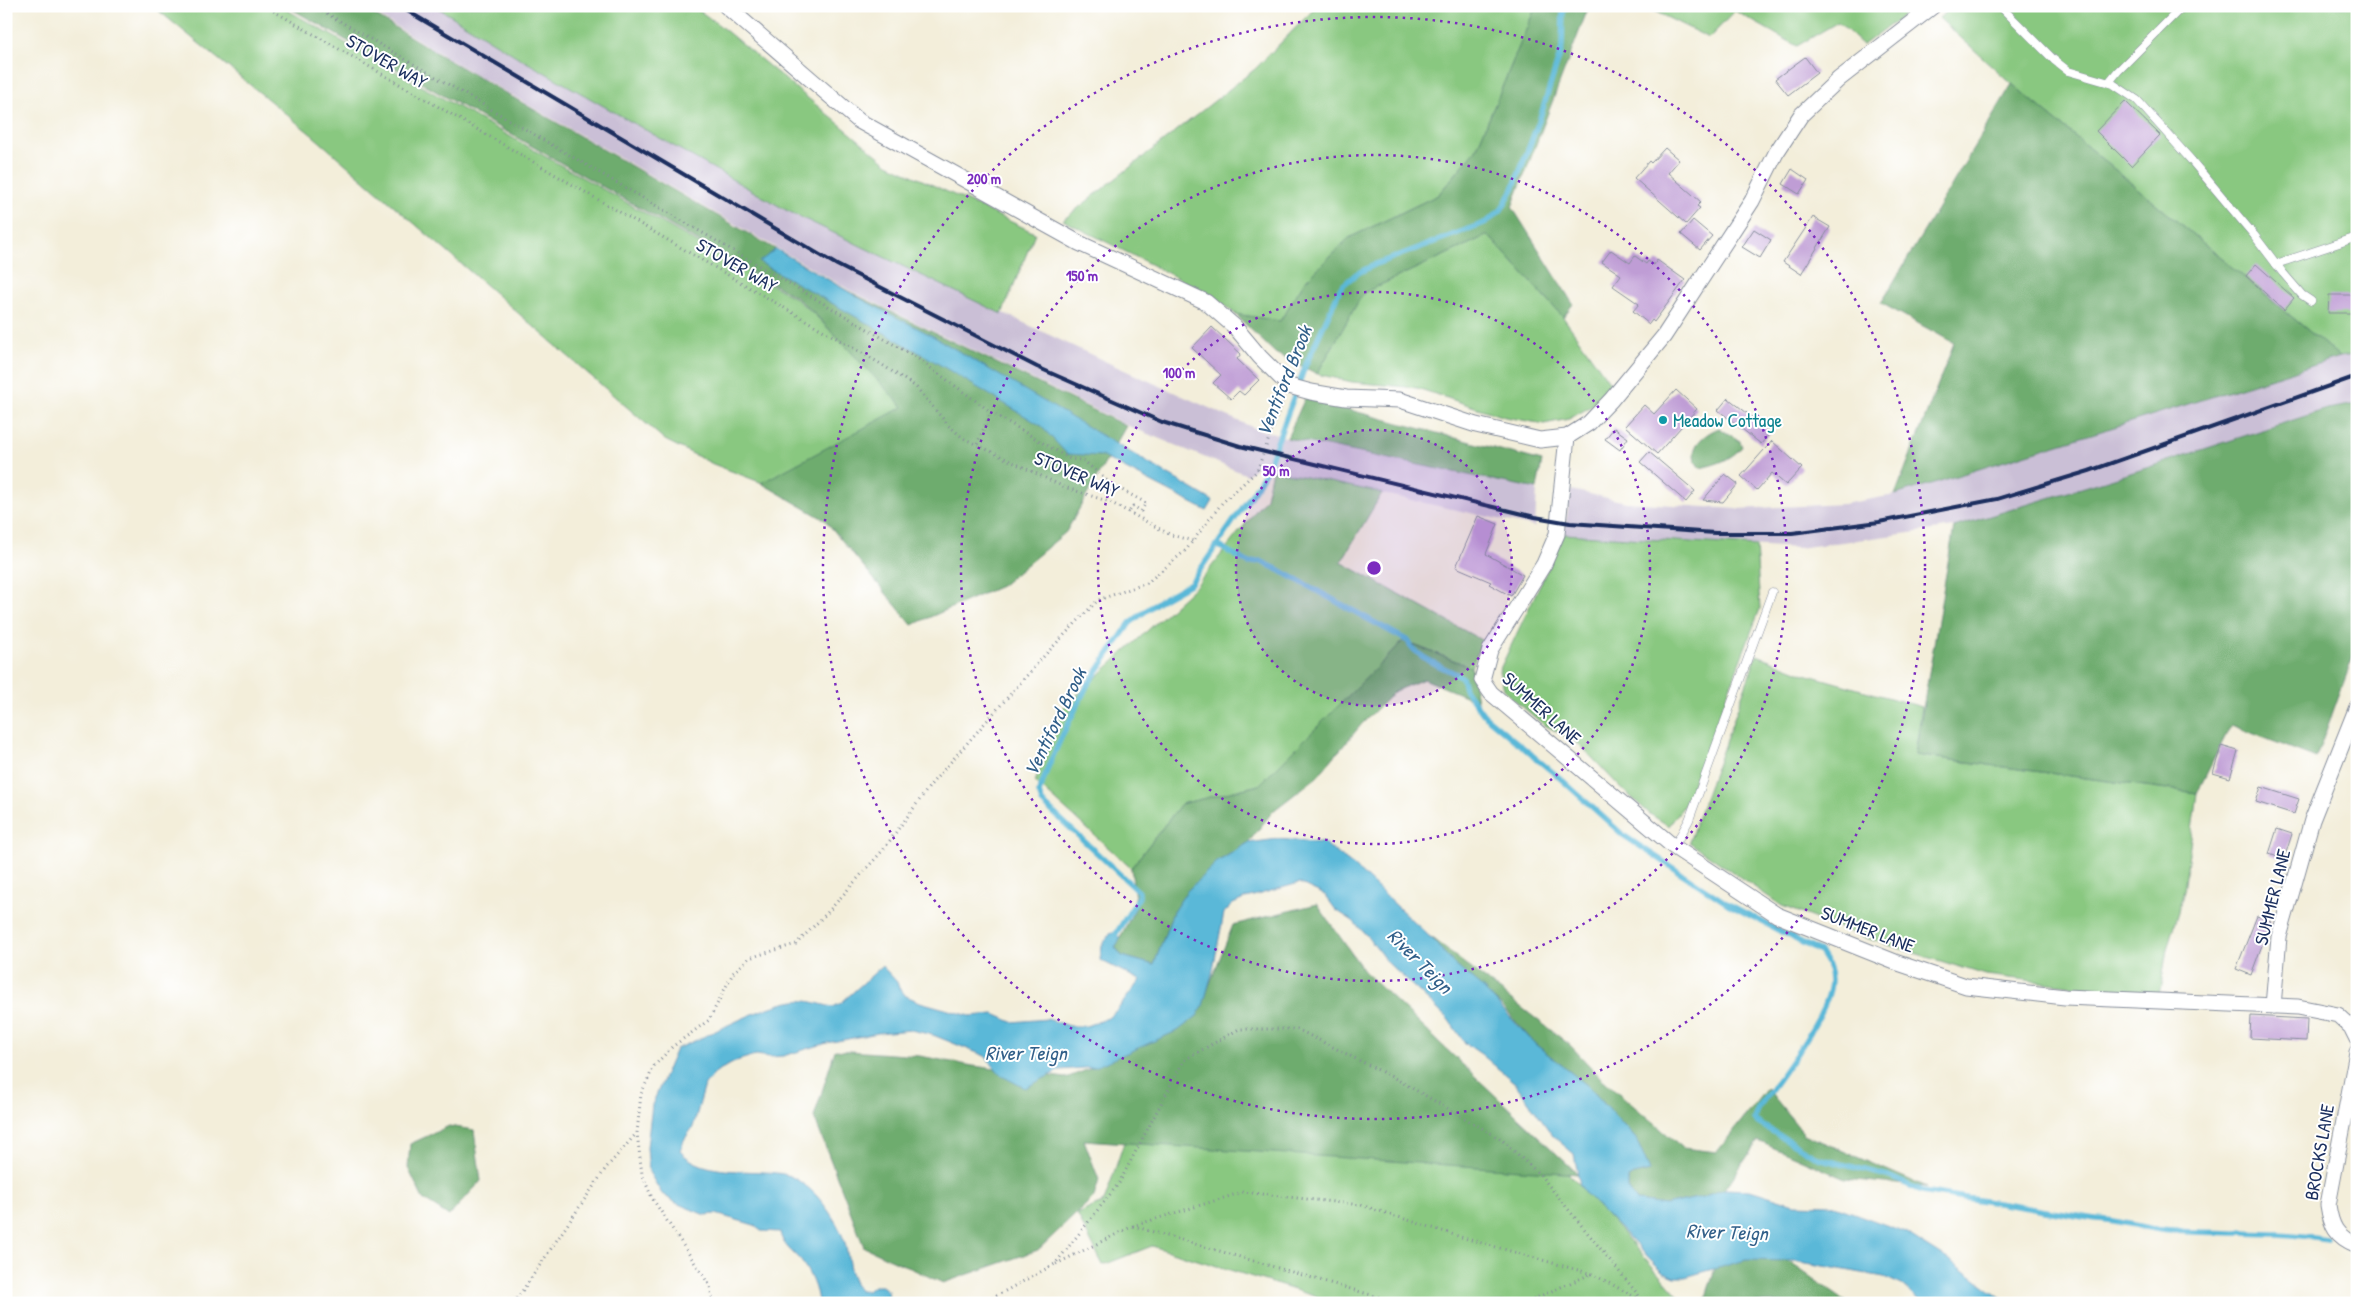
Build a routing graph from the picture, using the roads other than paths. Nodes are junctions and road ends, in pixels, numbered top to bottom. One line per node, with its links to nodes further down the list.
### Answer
1 (726, 6): 9 (street)
2 (1933, 6): 9 (street)
3 (2000, 6): 5 (lane)
4 (2183, 6): 5 (lane)
5 (2109, 82): 7 (lane)
6 (2357, 237): 7 (lane)
7 (2276, 264): 8 (lane)
8 (2311, 301)
9 (1567, 437): 12 (street, SUMMER LANE)
10 (1772, 592): 12 (lane)
11 (2357, 707): 13 (street, SUMMER LANE)
12 (1674, 847): 13 (street, SUMMER LANE)
13 (2273, 1006): 14 (street)
14 (2357, 1040)
15 (2357, 1052): 16 (street, BROCKS LANE)
16 (2357, 1245)

